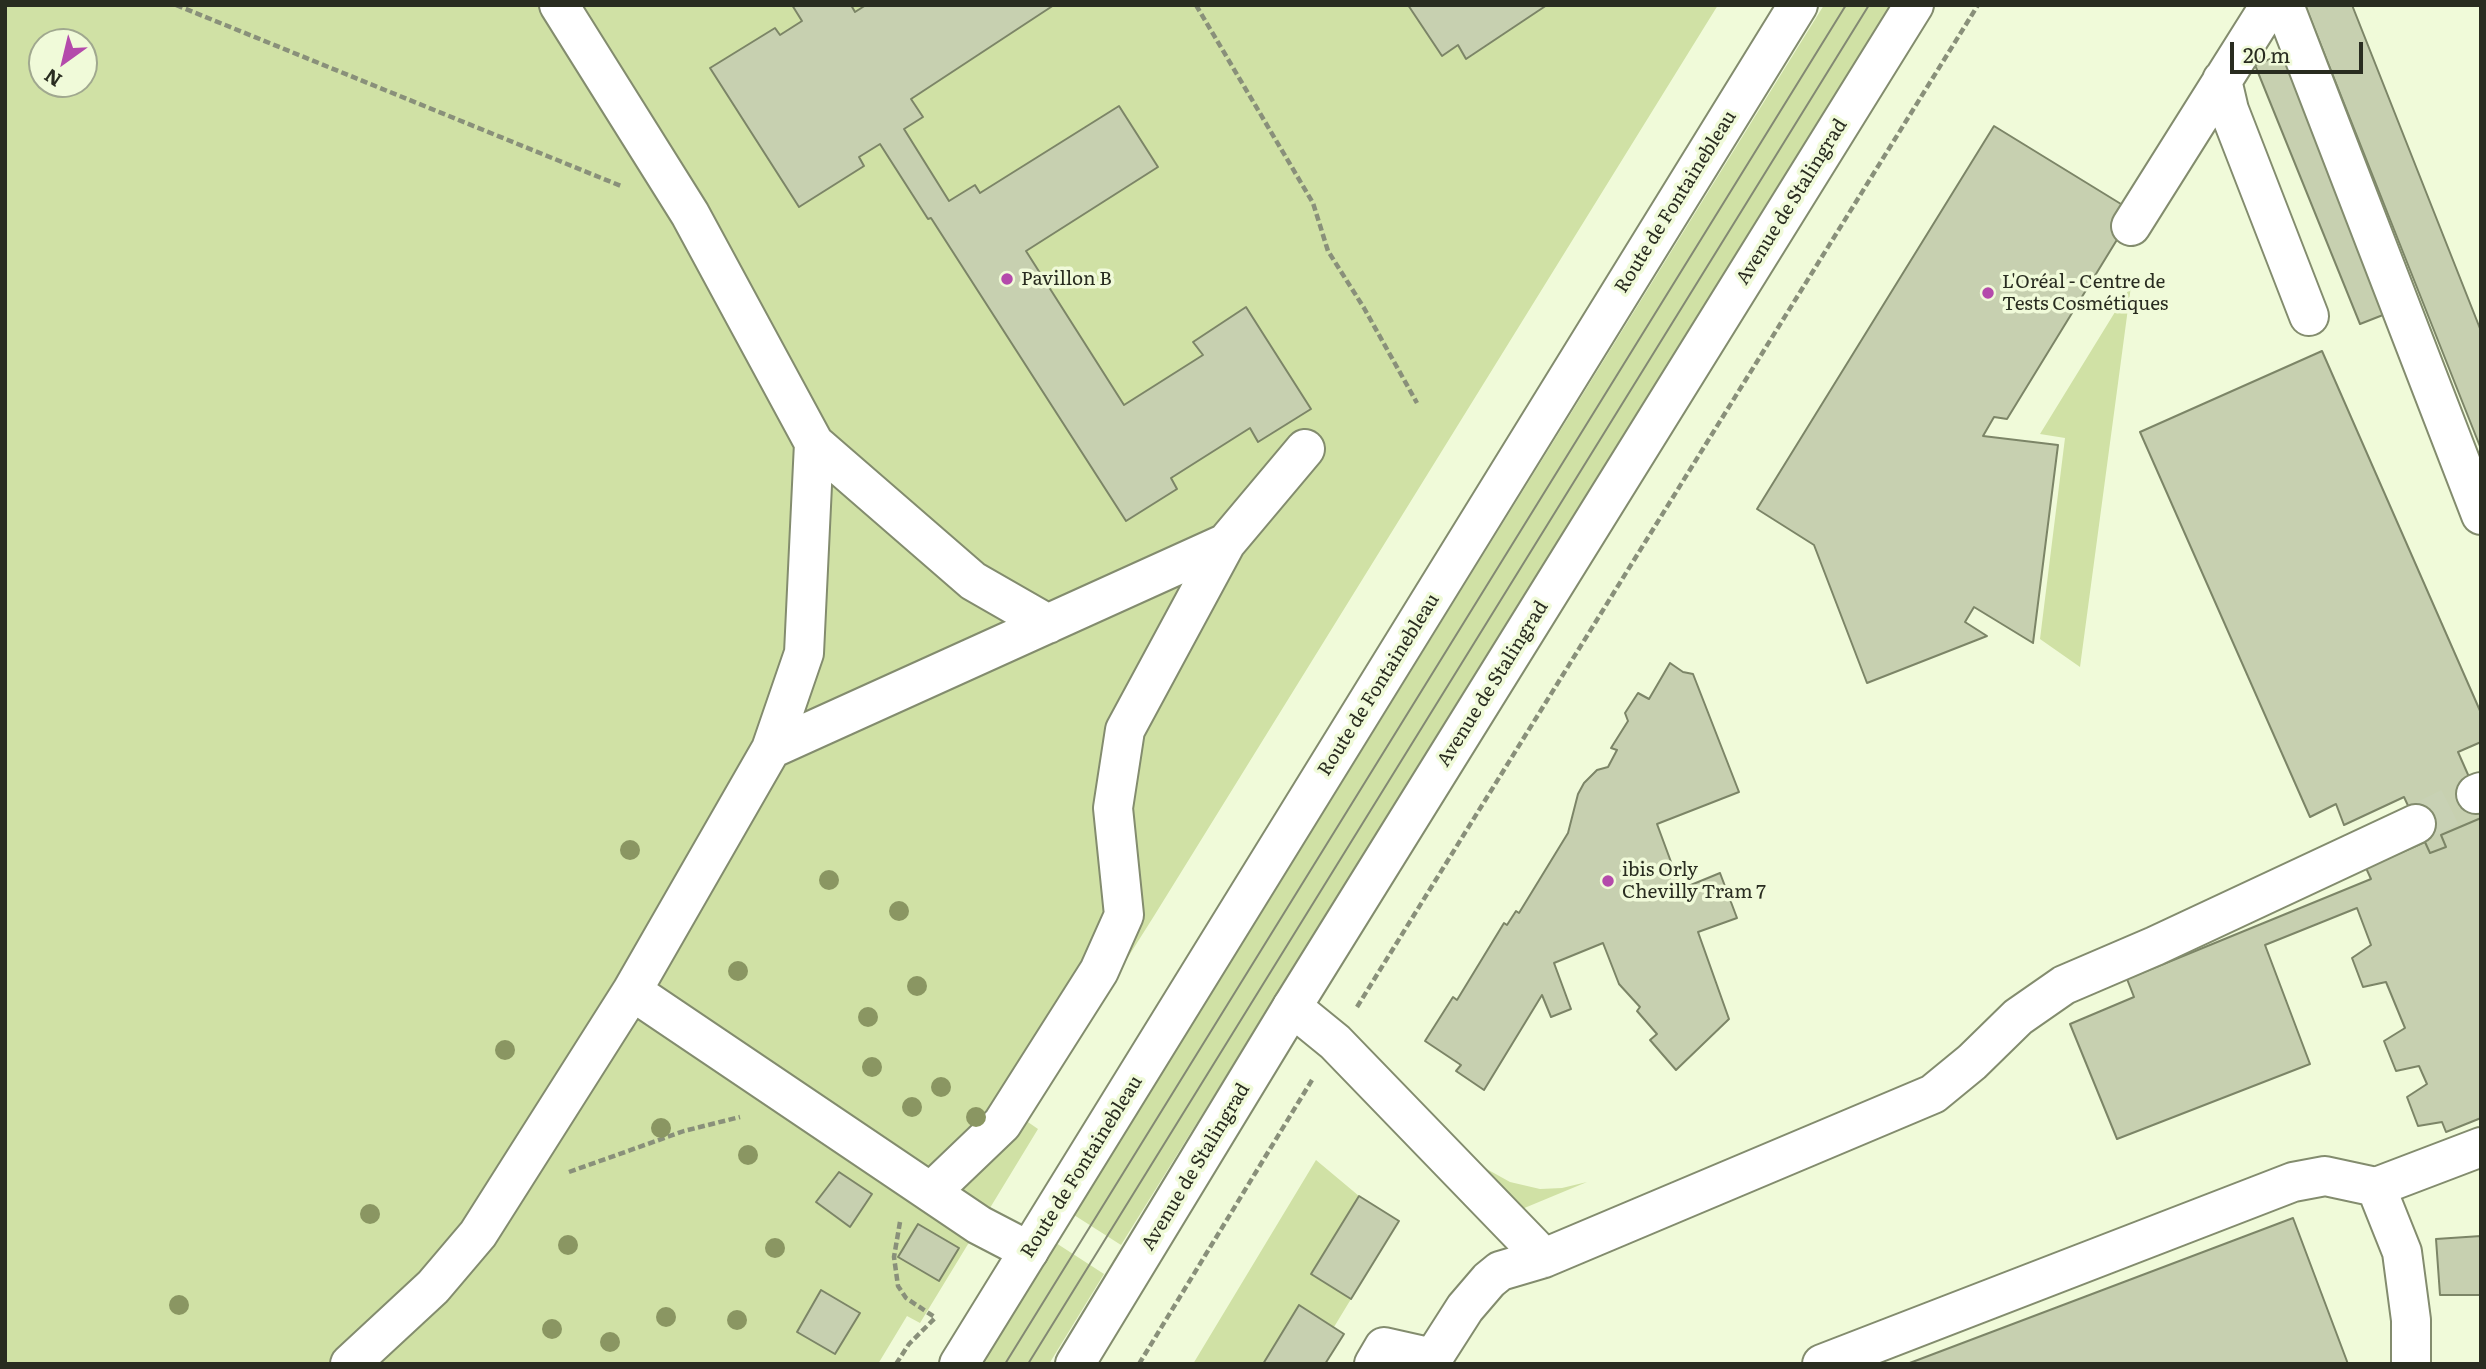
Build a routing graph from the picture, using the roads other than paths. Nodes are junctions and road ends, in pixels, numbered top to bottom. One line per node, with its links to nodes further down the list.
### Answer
1 (559, 5): 9 (main road)
2 (1798, 5): 21 (main road, Route de Fontainebleau)
3 (1914, 5): 17 (main road, Avenue de Stalingrad)
4 (2270, 5): 6 (main road)
5 (2284, 5): 11 (main road)
6 (2222, 80): 7 (main road); 8 (main road)
7 (2131, 226)
8 (2309, 316)
9 (814, 443): 13 (main road); 14 (main road)
10 (1305, 449): 12 (main road)
11 (2481, 515)
12 (1226, 543): 13 (main road); 20 (main road)
13 (1048, 624): 14 (main road)
14 (771, 749): 16 (main road)
15 (2416, 824): 22 (main road)
16 (632, 992): 20 (main road); 24 (main road)
17 (1292, 1007): 22 (main road); 26 (main road, Avenue de Stalingrad)
18 (2481, 1147): 19 (main road)
19 (2376, 1187): 28 (main road); 29 (main road)
20 (932, 1191): 21 (main road)
21 (1029, 1251): 25 (main road, Route de Fontainebleau)
22 (1544, 1258): 23 (main road)
23 (1438, 1361): 27 (main road)
24 (350, 1364)
25 (959, 1364)
26 (1075, 1364)
27 (1374, 1364)
28 (1822, 1364)
29 (2411, 1364)

